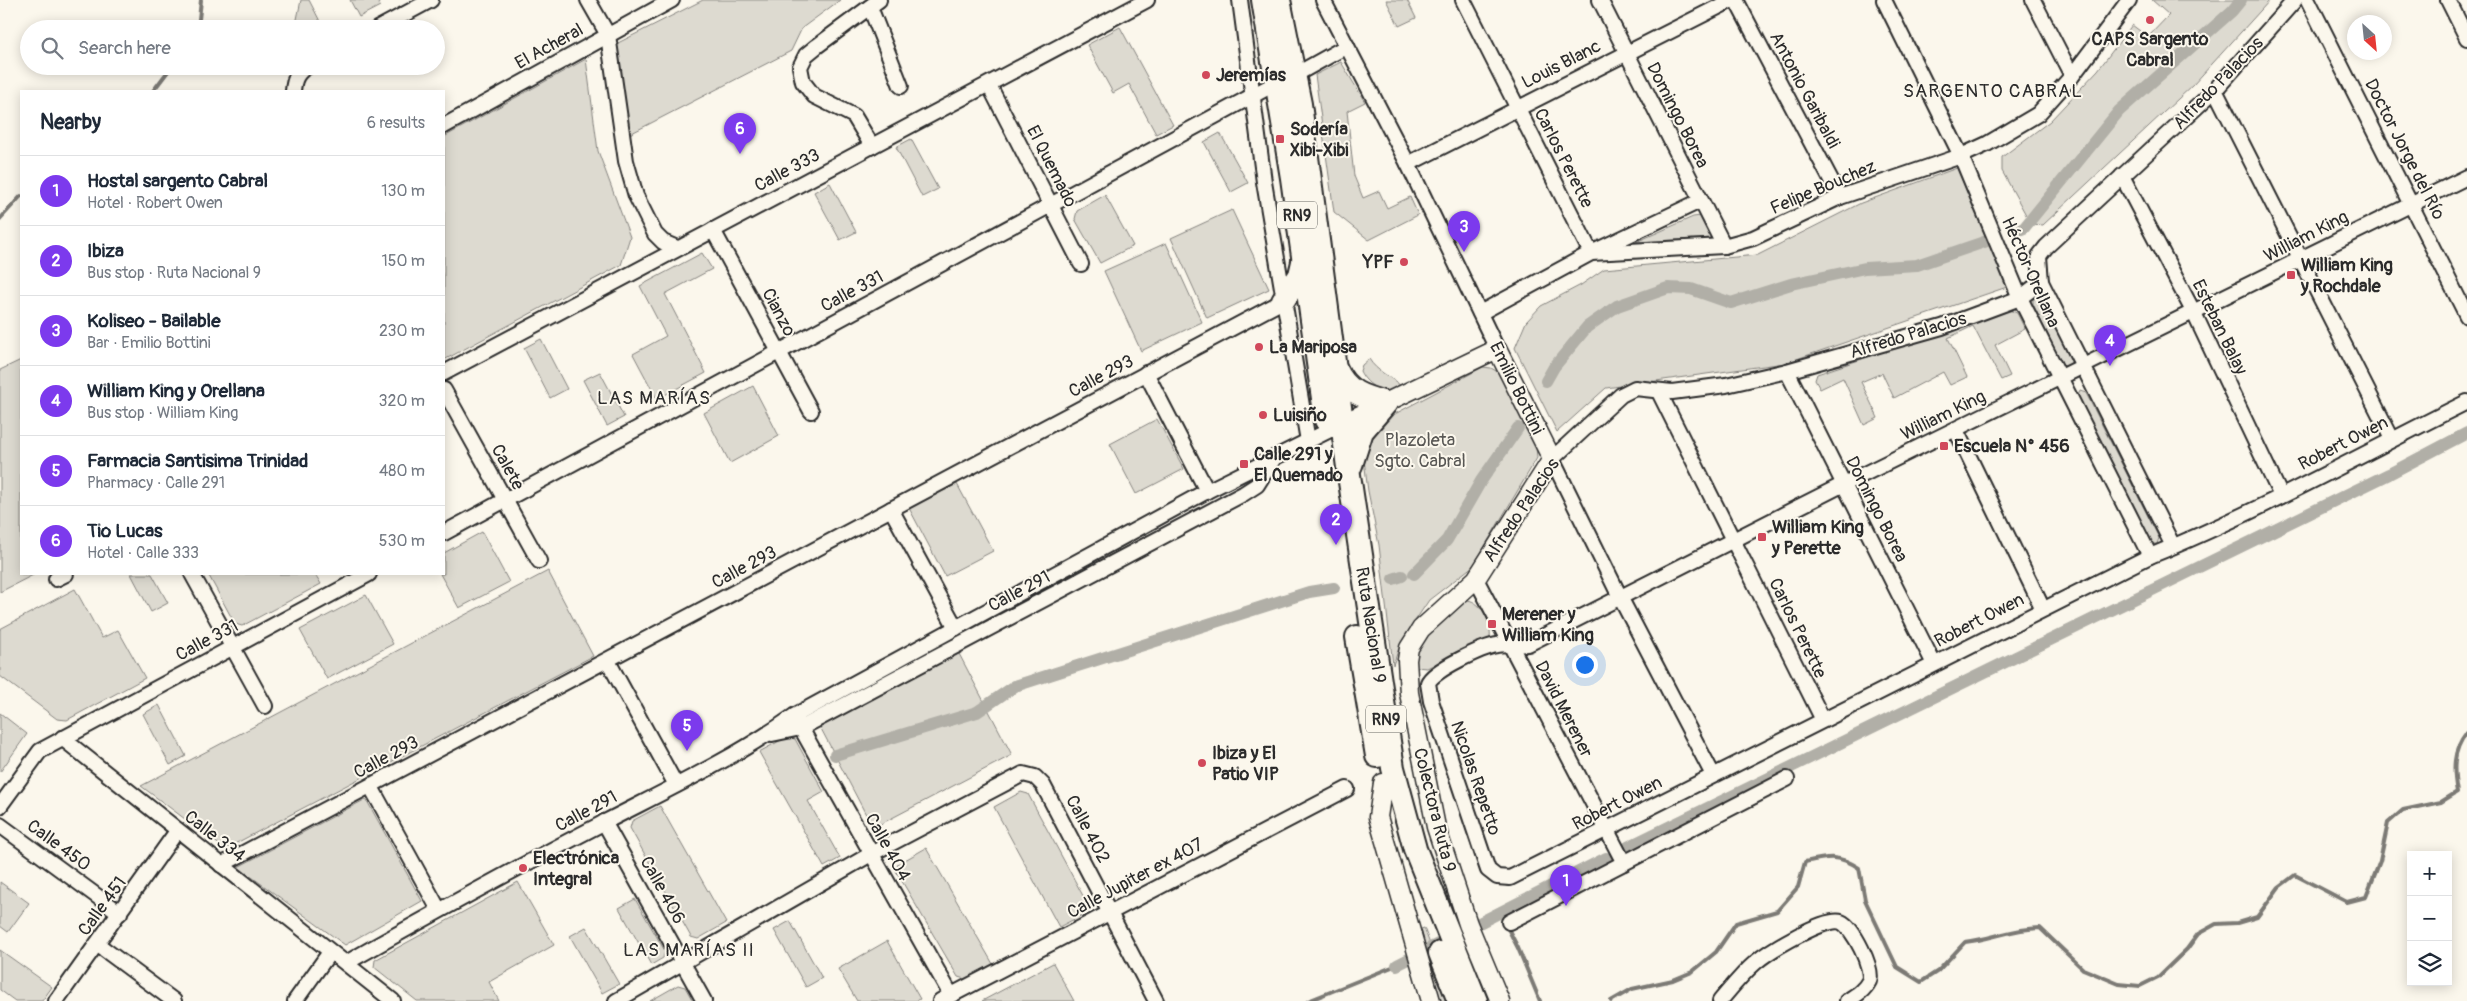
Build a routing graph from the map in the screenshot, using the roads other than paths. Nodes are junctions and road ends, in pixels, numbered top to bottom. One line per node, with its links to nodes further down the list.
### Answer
1 (430, 0): 20 (street)
2 (588, 0): 21 (street)
3 (672, 0): 21 (street, El Acheral)
4 (1147, 0): 28 (street, Calle 333)
5 (1240, 0): 32 (street)
6 (1264, 0): 27 (main road, Ruta Nacional 9 / RN9)
7 (1279, 0): 27 (main road, Ruta Nacional 9 / RN9)
8 (1323, 0): 23 (street, Emilio Bottini)
9 (1463, 0): 33 (street, Carlos Perette)
10 (1600, 0): 24 (street, Domingo Borea)
11 (1732, 0): 24 (street, Louis Blanc)
12 (1736, 0): 40 (street, Antonio Garibaldi)
13 (1884, 0): 36 (street, Héctor Orellana)
14 (2033, 0): 26 (street)
15 (2129, 0): 26 (street, Felipe Bouchez)
16 (2295, 0): 31 (street, Alfredo Palacios)
17 (2308, 0): 42 (street, Doctor Jorge del Río)
18 (2448, 0): 22 (street)
19 (874, 4): 29 (street); 35 (street)
20 (393, 20)
21 (608, 35): 34 (street, El Acheral); 45 (street)
22 (2467, 38)
23 (1347, 46): 27 (street, Calle 331); 37 (street, Emilio Bottini)
24 (1626, 52): 33 (street, Louis Blanc); 41 (street, Domingo Borea)
25 (298, 75): 30 (street)
26 (2072, 76): 36 (street, Felipe Bouchez)
27 (1286, 79): 32 (street, Calle 331); 51 (main road, Ruta Nacional 9 / RN9); 62 (main road, Ruta Nacional 9 / RN9)
28 (990, 85): 35 (street, Calle 333); 43 (street, El Quemado)
29 (901, 86)
30 (293, 90)
31 (2216, 90): 38 (street, Alfredo Palacios); 49 (street)
32 (1253, 96): 43 (street, Calle 331); 55 (street)
33 (1517, 107): 37 (street, Louis Blanc); 48 (street, Carlos Perette)
34 (445, 125)
35 (872, 146): 44 (street, Calle 333)
36 (1961, 156): 40 (street, Felipe Bouchez); 54 (street, Héctor Orellana)
37 (1408, 164): 56 (street, Emilio Bottini)
38 (2122, 176): 53 (street, Alfredo Palacios); 57 (street, Esteban Balay)
39 (2467, 177): 42 (street, William King)
40 (1840, 198): 46 (street, Felipe Bouchez)
41 (1700, 201): 46 (street, Domingo Borea); 48 (street)
42 (2412, 204): 49 (street, William King); 58 (street, Doctor Jorge del Río)
43 (1051, 205): 52 (street, El Quemado); 60 (street, Calle 331)
44 (713, 230): 47 (street, Calle 333); 60 (street, Cianzo)
45 (655, 234): 47 (street); 50 (street)
46 (1724, 246): 48 (street, Felipe Bouchez)
47 (677, 248): 50 (street, Calle 333)
48 (1592, 253): 56 (street, Felipe Bouchez)
49 (2303, 260): 57 (street, William King); 74 (street)
50 (653, 261): 64 (street, Calle 333)
51 (1303, 261): 55 (main road); 72 (main road, Ruta Nacional 9 / RN9)
52 (1081, 264)
53 (2041, 282): 54 (street, Alfredo Palacios); 61 (street, Héctor Orellana)
54 (2020, 298): 63 (street, Alfredo Palacios); 66 (street, Héctor Orellana)
55 (1283, 301): 65 (street, Calle 293); 75 (street)
56 (1480, 313): 59 (street, Emilio Bottini)
57 (2194, 313): 61 (street, William King); 81 (street, Esteban Balay)
58 (2467, 316)
59 (1497, 349): 70 (street); 77 (street, Emilio Bottini)
60 (779, 352): 71 (street, Cianzo); 82 (street, Calle 331)
61 (2084, 367): 66 (street, William King); 86 (street, Héctor Orellana)
62 (1335, 368): 70 (main road); 72 (main road, Ruta Nacional 9 / RN9)
63 (1787, 371): 68 (street, Alfredo Palacios); 79 (street, Domingo Borea)
64 (445, 372)
65 (1146, 373): 80 (street); 83 (street, Calle 293)
66 (2061, 378): 73 (street, William King); 87 (street, Héctor Orellana)
67 (445, 392): 82 (street, Calete)
68 (1659, 392): 77 (street, Alfredo Palacios); 85 (street, Carlos Perette)
69 (2467, 402): 74 (street, Robert Owen)
70 (1386, 403): 72 (street); 78 (main road)
71 (812, 411)
72 (1335, 428): 75 (street, Calle 291); 78 (main road, Ruta Nacional 9 / RN9); 106 (main road, Ruta Nacional 9 / RN9)
73 (1956, 430): 79 (street, William King); 93 (street)
74 (2392, 439): 81 (street, Robert Owen)
75 (1308, 441): 76 (street, Calle 291)
76 (1274, 458): 80 (street, Calle 291); 102 (street, Calle 291)
77 (1552, 459): 91 (street, Alfredo Palacios); 92 (street, Emilio Bottini)
78 (1349, 475): 137 (main road, Ruta Nacional 9 / RN9)
79 (1844, 484): 85 (street, William King); 98 (street, Domingo Borea)
80 (1207, 491): 94 (street, Calle 291)
81 (2281, 496): 86 (street, Robert Owen)
82 (504, 500): 84 (street, Calle 331); 88 (street, Calete)
83 (891, 509): 94 (street); 97 (street, Calle 293)
84 (445, 532)
85 (1733, 540): 92 (street, William King); 101 (street, Carlos Perette)
86 (2173, 546): 87 (street, Robert Owen)
87 (2150, 556): 93 (street, Robert Owen)
88 (539, 562)
89 (193, 575): 96 (street)
90 (367, 575): 96 (street, Calle 331)
91 (1476, 579): 95 (street, David Merener); 138 (street, Colectora Ruta 9)
92 (1620, 597): 95 (street, William King); 104 (street, Emilio Bottini)
93 (2043, 609): 98 (street, Robert Owen)
94 (956, 628): 102 (street, Calle 291)
95 (1509, 644): 99 (street, William King); 113 (street, David Merener)
96 (234, 648): 100 (street); 103 (street, Calle 331)
97 (608, 661): 107 (street); 108 (street, Calle 293)
98 (1934, 664): 101 (street, Robert Owen)
99 (1433, 675): 118 (street, Nicolas Repetto)
100 (265, 706)
101 (1822, 720): 104 (street, Robert Owen)
102 (797, 722): 107 (street, Calle 291); 115 (street, Calle 404)
103 (62, 738): 110 (street, Calle 331); 114 (street, Calle 334)
104 (1712, 775): 113 (street, Robert Owen)
105 (1787, 778): 116 (street)
106 (1383, 783): 135 (street); 136 (main road, Ruta Nacional 9 / RN9)
107 (676, 785): 111 (street, Calle 291)
108 (371, 787): 117 (street, Calle 293); 119 (street)
109 (1347, 789): 120 (street, Calle Jupiter ex 407)
110 (0, 806)
111 (604, 822): 119 (street, Calle 291); 125 (street, Calle 406)
112 (0, 826): 121 (street, Calle 450)
113 (1606, 829): 116 (street, David Merener); 118 (street, Robert Owen)
114 (178, 831): 117 (street, Calle 334); 121 (street, Calle 451)
115 (870, 854): 120 (street, Calle 402); 125 (street); 127 (street, Calle 404)
116 (1624, 863): 122 (street)
117 (221, 865): 124 (street, Calle 334)
118 (1510, 878)
119 (439, 910): 126 (street, Calle 291)
120 (1111, 912): 127 (street, Calle Jupiter ex 407); 134 (street, Calle 402)
121 (120, 913): 123 (street, Calle 451)
122 (1509, 922)
123 (97, 944): 128 (street, Calle 451); 129 (street)
124 (330, 952): 126 (street, Calle 334); 130 (street)
125 (682, 962): 132 (street); 133 (street, Calle 406)
126 (346, 963): 131 (street, Calle 334)
127 (946, 998)
128 (56, 1001)
129 (174, 1001)
130 (295, 1001)
131 (393, 1001)
132 (616, 1001)
133 (704, 1001)
134 (1156, 1001)
135 (1431, 1001)
136 (1459, 1001)
137 (1476, 1001)
138 (1500, 1001)
139 (1720, 1001): 140 (street)
140 (1846, 1001)

